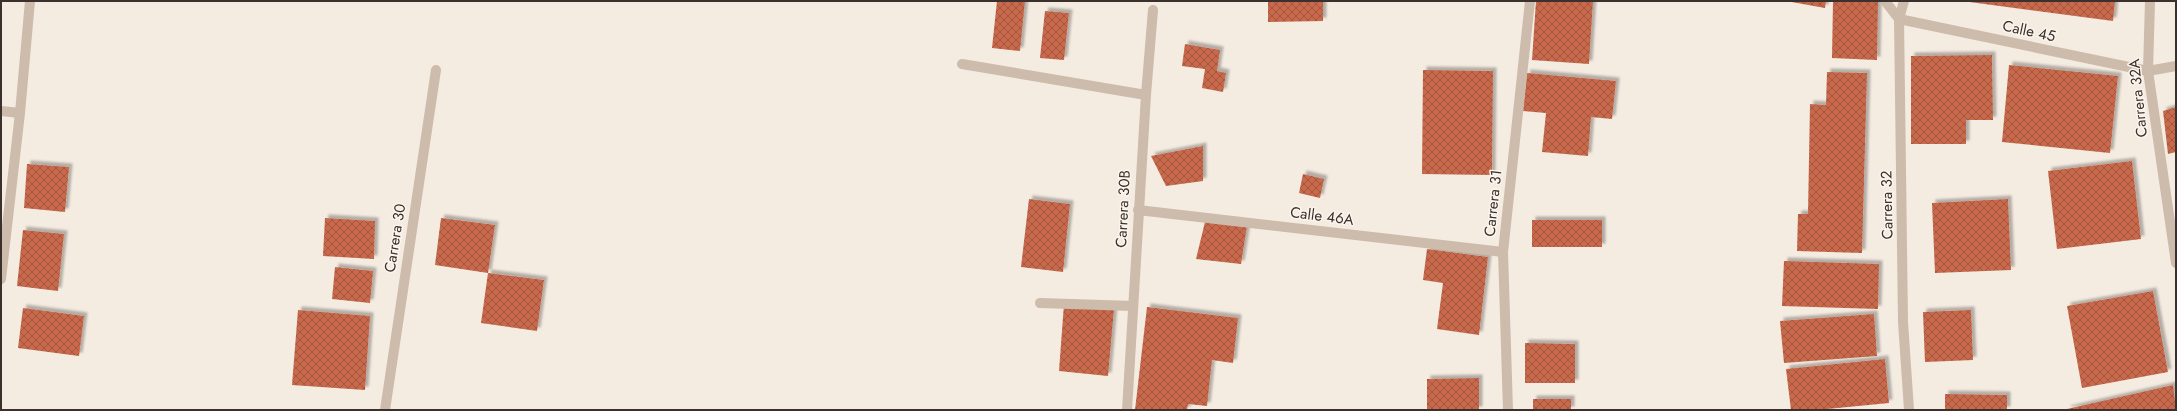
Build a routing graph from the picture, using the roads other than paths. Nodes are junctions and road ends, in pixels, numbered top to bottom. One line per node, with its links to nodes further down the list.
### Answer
1 (30, 1): 14 (street)
2 (1530, 1): 16 (street, Carrera 31)
3 (1885, 1): 7 (street)
4 (1904, 1): 7 (street, Carrera 32)
5 (2150, 1): 11 (street, Carrera 32A)
6 (1153, 10): 12 (street, Carrera 30B)
7 (1899, 20): 11 (street, Calle 45); 24 (street, Carrera 32)
8 (962, 64): 12 (street)
9 (2176, 66): 11 (street, Calle 45)
10 (436, 70): 21 (street, Carrera 30)
11 (2148, 71): 17 (street, Carrera 32A)
12 (1146, 95): 15 (street, Carrera 30B)
13 (1, 111): 14 (street)
14 (20, 113): 18 (street)
15 (1138, 210): 16 (street, Calle 46A); 20 (street, Carrera 30B)
16 (1502, 252): 23 (street, Carrera 31)
17 (2176, 263)
18 (1, 279)
19 (1040, 303): 20 (street)
20 (1133, 306): 22 (street, Carrera 30B)
21 (384, 410)
22 (1127, 410)
23 (1508, 410)
24 (1908, 410)

